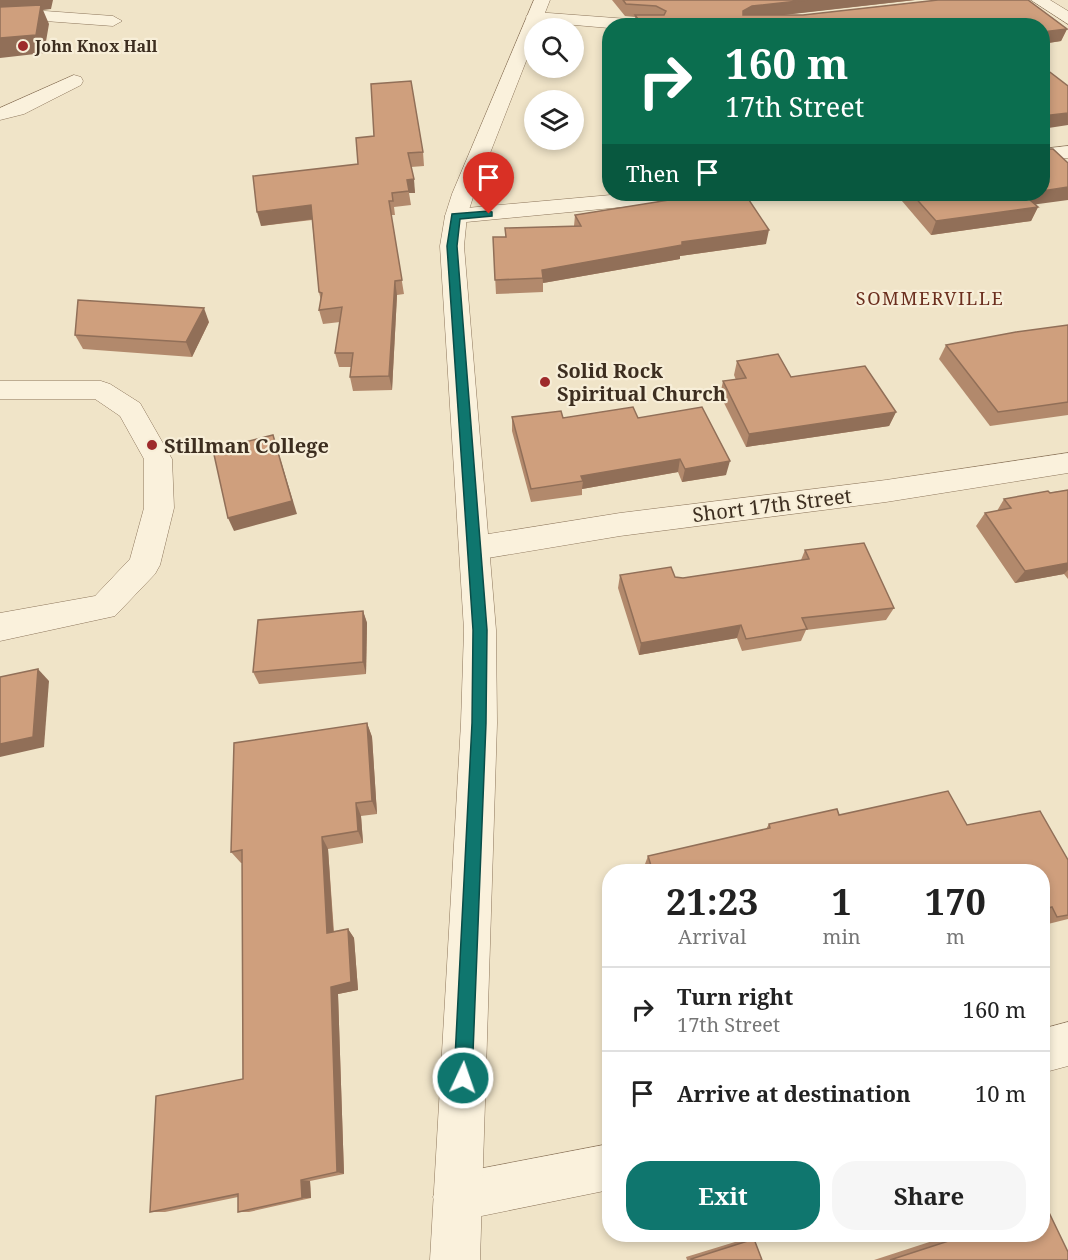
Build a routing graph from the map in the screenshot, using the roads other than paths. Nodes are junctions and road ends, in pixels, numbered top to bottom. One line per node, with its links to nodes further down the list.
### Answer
1 (1039, 0): 5 (street)
2 (538, 9): 3 (street); 12 (street)
3 (602, 18)
4 (0, 19): 6 (street)
5 (1068, 20)
6 (113, 21)
7 (74, 81): 8 (street)
8 (0, 114)
9 (1068, 152): 10 (street)
10 (1050, 154)
11 (612, 201): 12 (street)
12 (456, 216): 15 (street)
13 (0, 390): 16 (street)
14 (1068, 463): 15 (street, Short 17th Street)
15 (476, 548): 20 (street)
16 (0, 627)
17 (1068, 1044): 18 (street)
18 (1050, 1050)
19 (602, 1168): 20 (street)
20 (457, 1197): 21 (street)
21 (455, 1260)

